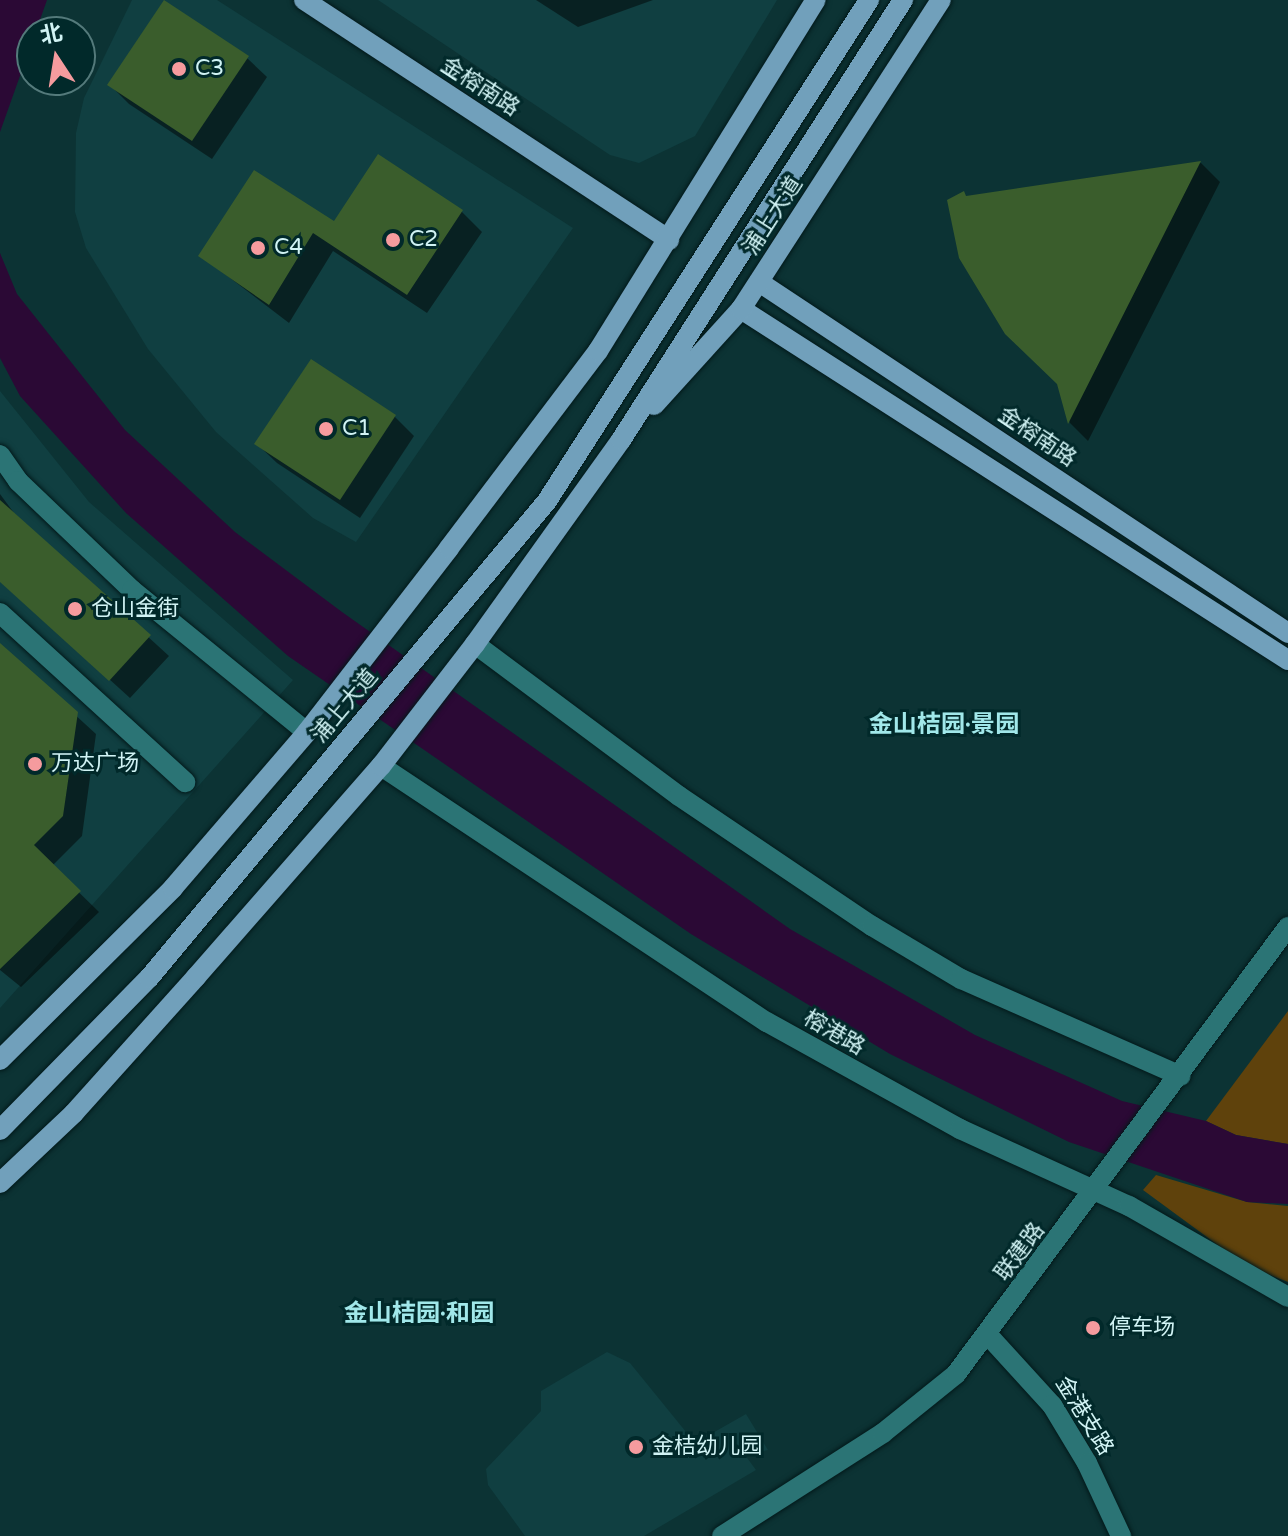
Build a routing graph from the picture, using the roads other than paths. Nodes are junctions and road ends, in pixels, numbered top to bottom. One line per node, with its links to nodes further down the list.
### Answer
1 (304, 0): 6 (main road, 金榕南路)
2 (816, 0): 6 (main road)
3 (869, 0): 21 (main road, 浦上大道)
4 (903, 0): 9 (main road, 浦上大道)
5 (941, 0): 7 (main road, 浦上大道)
6 (669, 240): 15 (main road)
7 (759, 282): 8 (main road, 浦上大道); 12 (main road, 金榕南路)
8 (741, 309): 9 (main road, 浦上大道); 14 (main road)
9 (621, 440): 13 (main road, 浦上大道)
10 (0, 455): 15 (street)
11 (0, 613): 17 (street)
12 (1288, 633)
13 (475, 644): 16 (main road, 浦上大道); 20 (street)
14 (1288, 660)
15 (307, 732): 19 (main road)
16 (381, 766): 22 (main road, 浦上大道); 23 (street, 榕港路)
17 (185, 782)
18 (1288, 927): 20 (street, 联建路)
19 (0, 1060)
20 (1181, 1076): 23 (street, 联建路)
21 (0, 1130)
22 (0, 1183)
23 (1095, 1191): 24 (street, 榕港路); 25 (street, 联建路)
24 (1288, 1297)
25 (988, 1335): 26 (street, 联建路); 27 (street, 金港支路)
26 (722, 1536)
27 (1121, 1536)

